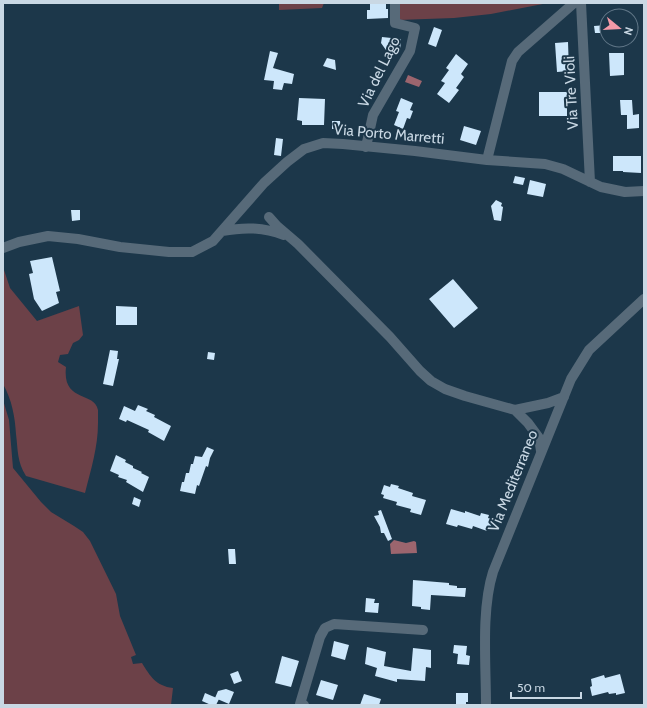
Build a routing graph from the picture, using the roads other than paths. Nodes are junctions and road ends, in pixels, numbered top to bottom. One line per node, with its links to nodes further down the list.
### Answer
1 (395, 3): 4 (street, Via del Lago)
2 (574, 3): 5 (street)
3 (582, 3): 6 (street, Via Tre Violi)
4 (366, 147): 5 (street, Via Porto Marretti); 9 (street, Via Porto Marretti)
5 (487, 160): 6 (street, Via Porto Marretti)
6 (590, 182): 7 (street, Via Porto Marretti)
7 (644, 191)
8 (270, 217): 10 (street)
9 (222, 231): 10 (street); 11 (street, Via Porto Marretti)
10 (288, 236): 14 (street)
11 (3, 248)
12 (644, 299): 13 (street, Via Mediterraneo)
13 (564, 397): 14 (street); 15 (street, Via Mediterraneo)
14 (515, 410): 15 (street)
15 (541, 451): 18 (street, Via Mediterraneo)
16 (423, 630): 17 (street)
17 (301, 705)
18 (486, 705)

